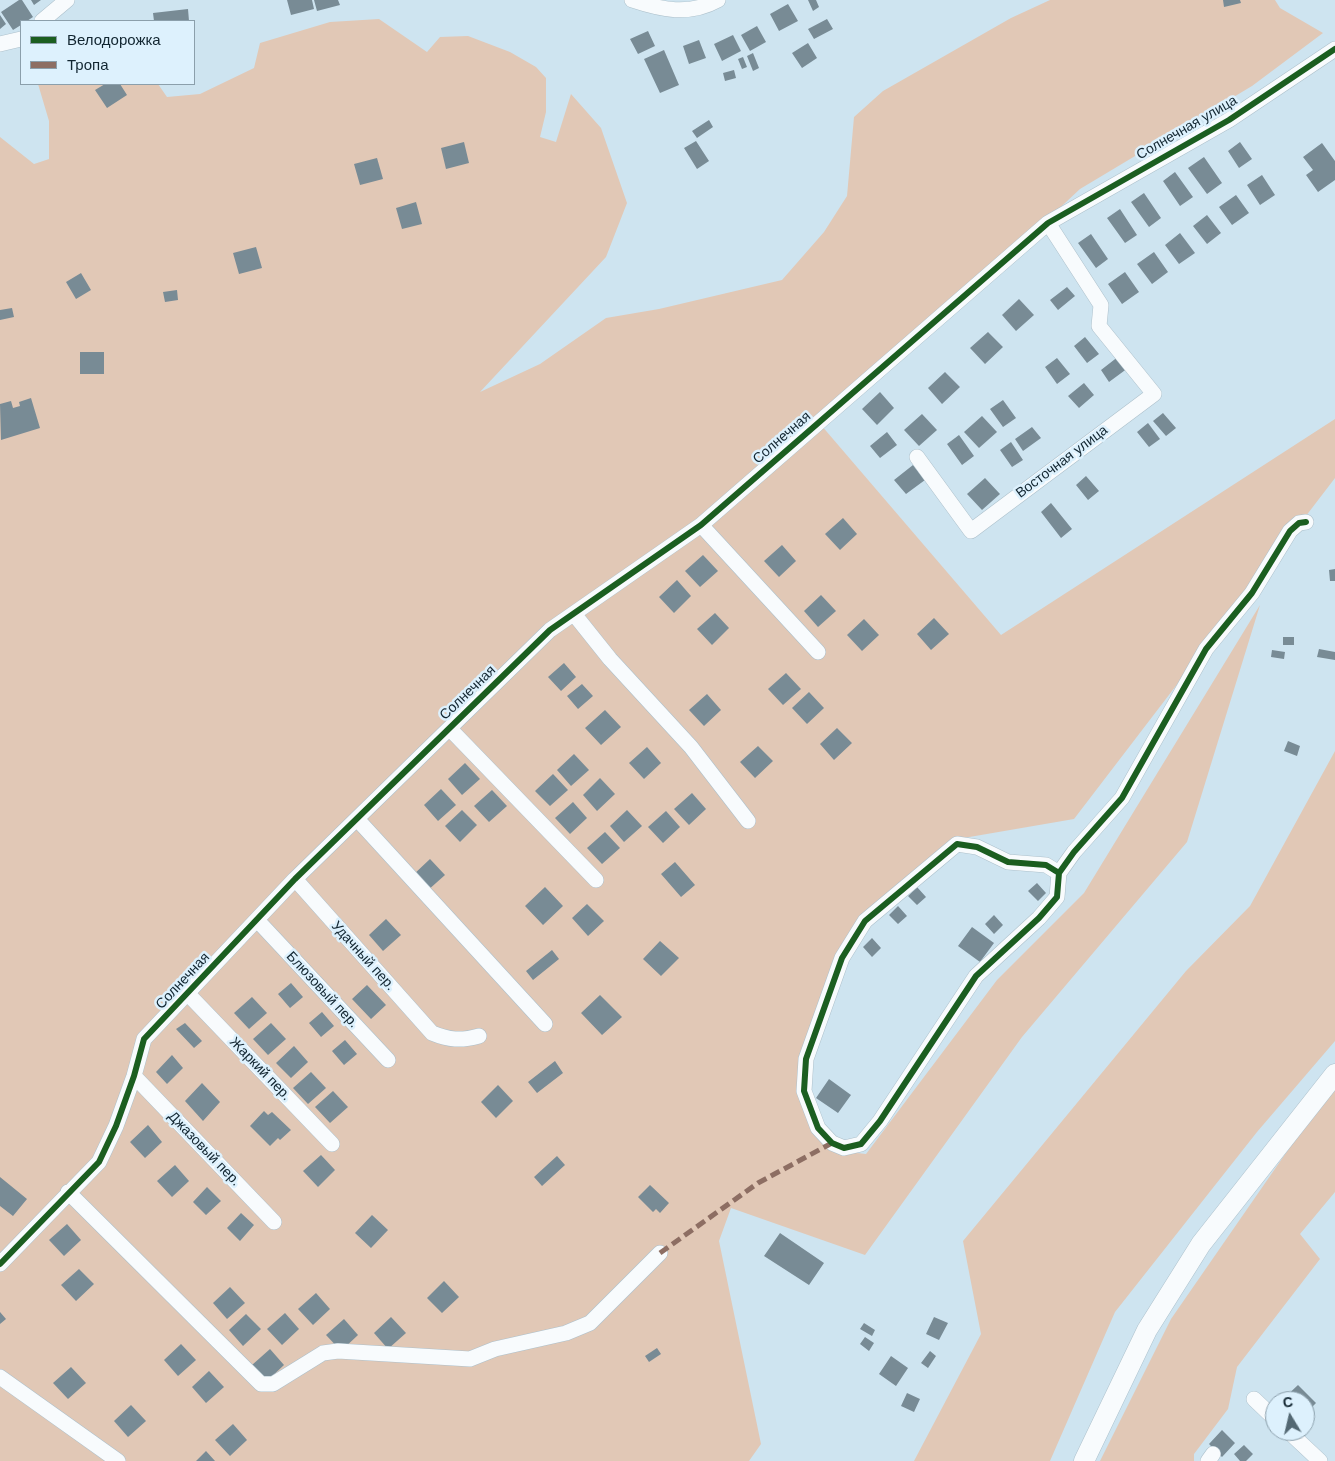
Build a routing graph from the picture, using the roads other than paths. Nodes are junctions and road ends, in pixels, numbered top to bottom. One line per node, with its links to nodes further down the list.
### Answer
1 (67, 0): 4 (street)
2 (632, 0): 3 (street)
3 (718, 0)
4 (43, 20)
5 (20, 39): 6 (street)
6 (0, 44)
7 (1335, 49): 8 (street, Солнечная улица)
8 (1048, 223): 9 (street, Восточная улица); 11 (street, Солнечная)
9 (916, 457)
10 (1306, 522): 17 (street)
11 (701, 525): 12 (street, Солнечная); 13 (street)
12 (574, 614): 14 (street, Солнечная); 16 (street)
13 (818, 652)
14 (450, 729): 15 (street, Солнечная); 19 (street)
15 (357, 819): 18 (street, Солнечная); 22 (street)
16 (748, 821)
17 (1059, 873): 17 (street)
18 (295, 880): 20 (street, Солнечная); 23 (street, Удачный пер.)
19 (596, 880)
20 (257, 920): 21 (street, Солнечная); 24 (street, Блюзовый пер.)
21 (188, 994): 26 (street, Солнечная); 27 (street, Жаркий пер.)
22 (545, 1024)
23 (479, 1036)
24 (388, 1060)
25 (1335, 1074): 37 (main road)
26 (134, 1076): 28 (street, Солнечная); 29 (street, Джазовый пер.)
27 (332, 1144)
28 (68, 1192): 30 (street); 31 (street, Солнечная)
29 (274, 1222)
30 (660, 1253)
31 (0, 1264)
32 (0, 1376): 36 (street)
33 (1254, 1399): 34 (street)
34 (1265, 1409)
35 (1299, 1441): 38 (street)
36 (118, 1461)
37 (1084, 1461)
38 (1320, 1461)

